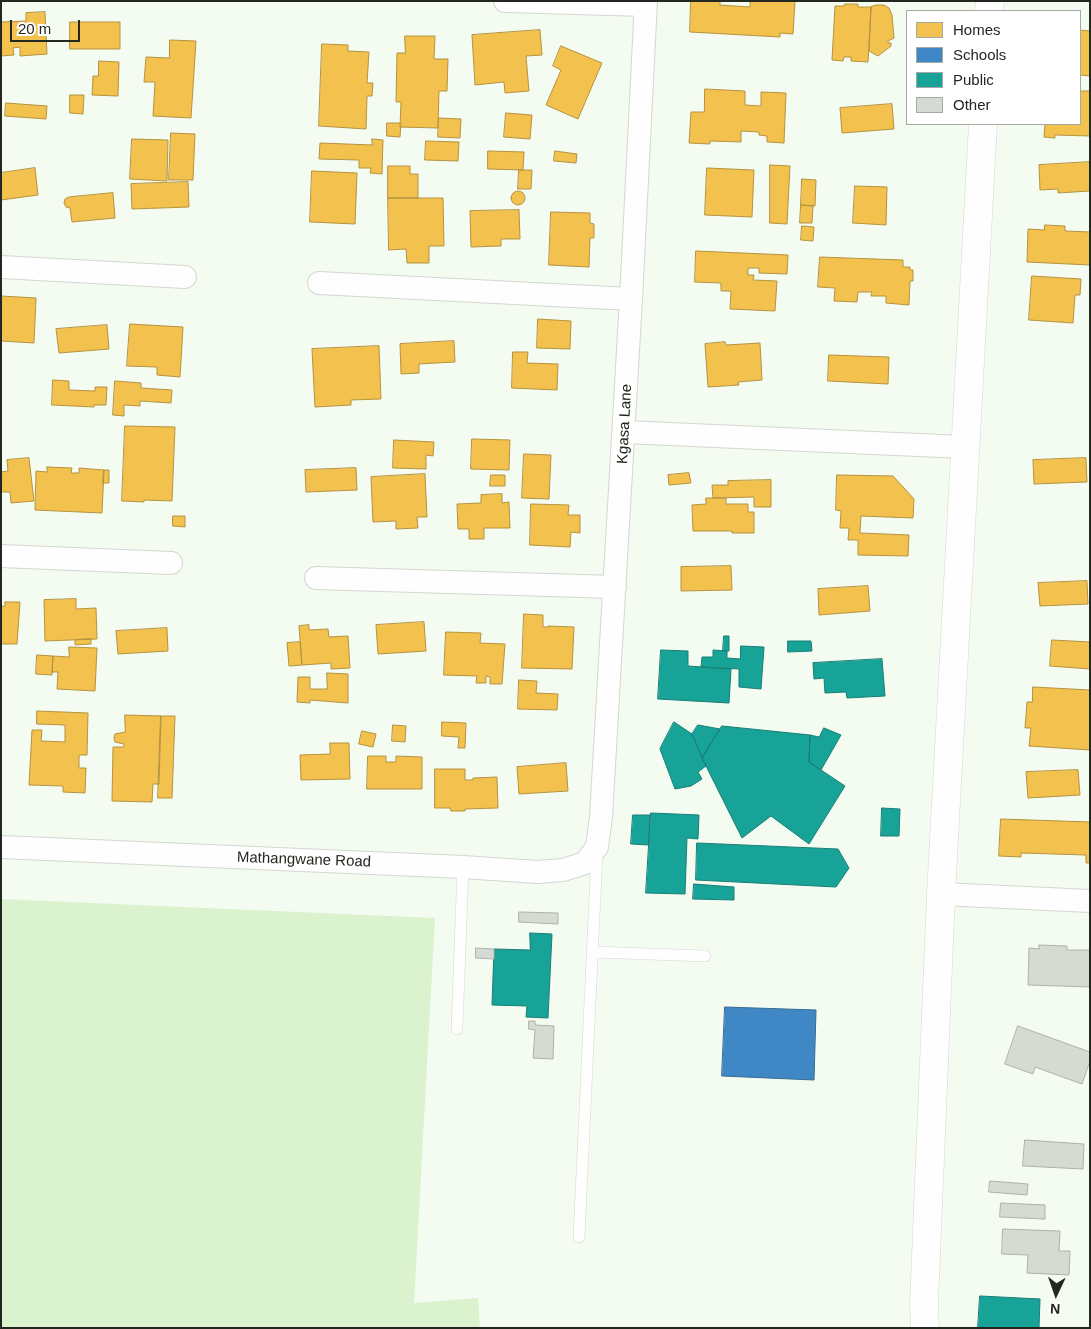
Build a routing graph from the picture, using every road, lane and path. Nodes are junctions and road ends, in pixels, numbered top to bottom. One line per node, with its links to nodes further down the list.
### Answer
1 (504, 1): 2 (street)
2 (645, 3): 7 (street, Kgasa Lane)
3 (983, 125): 9 (street)
4 (1, 267): 5 (street)
5 (185, 277)
6 (319, 283): 7 (street)
7 (632, 299): 8 (street, Kgasa Lane)
8 (624, 432): 9 (street); 13 (street, Kgasa Lane)
9 (964, 447): 17 (street)
10 (1, 556): 11 (street)
11 (171, 564)
12 (316, 578): 13 (street)
13 (615, 587): 15 (street, Kgasa Lane)
14 (1, 847): 16 (street, Mathangwane Road)
15 (597, 847): 16 (street, Mathangwane Road); 19 (lane)
16 (462, 867): 21 (lane)
17 (941, 894): 18 (street); 23 (street)
18 (1090, 901)
19 (593, 952): 20 (lane); 22 (lane)
20 (705, 956)
21 (456, 1029)
22 (580, 1237)
23 (922, 1320)

